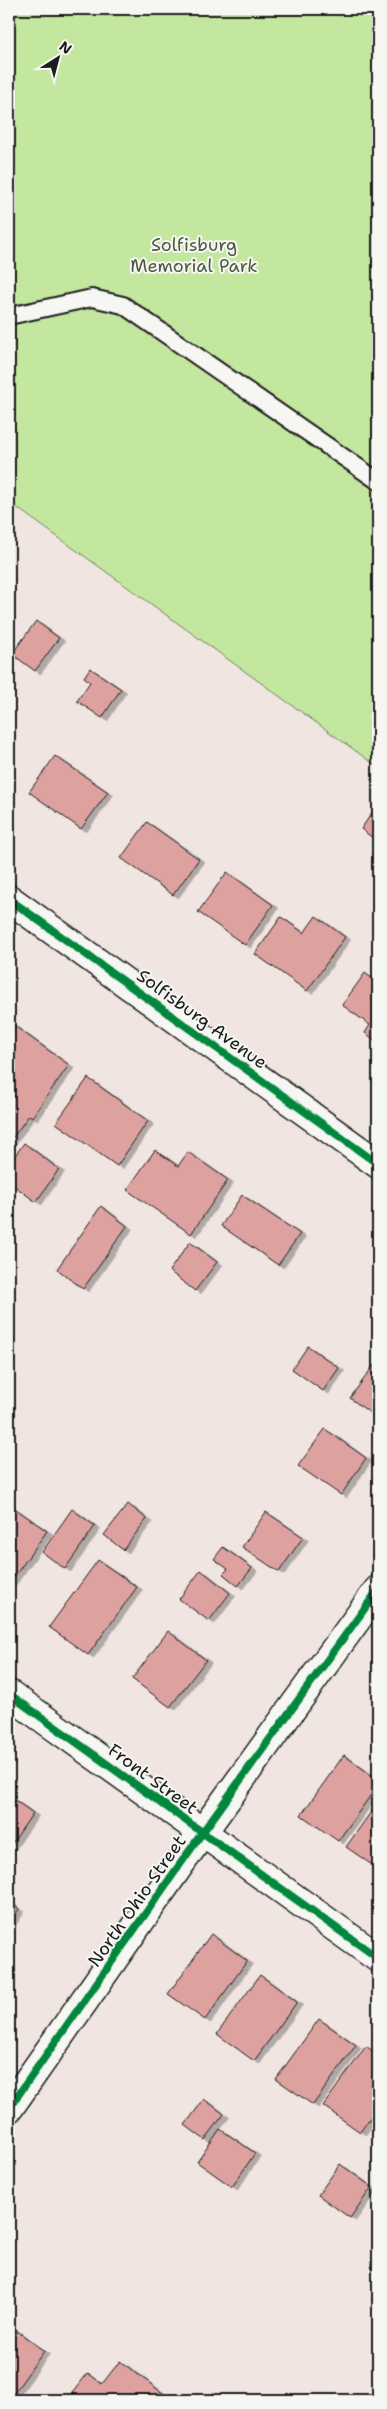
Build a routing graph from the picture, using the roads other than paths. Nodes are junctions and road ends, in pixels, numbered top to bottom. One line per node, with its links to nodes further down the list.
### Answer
1 (9, 316): 2 (lane)
2 (378, 481)
3 (9, 899): 4 (street, Solfisburg Avenue)
4 (378, 1164)
5 (378, 1590): 7 (street, North Ohio Street)
6 (9, 1694): 7 (street, Front Street)
7 (202, 1833): 8 (street, Front Street); 9 (street, North Ohio Street)
8 (378, 1958)
9 (9, 2108)

